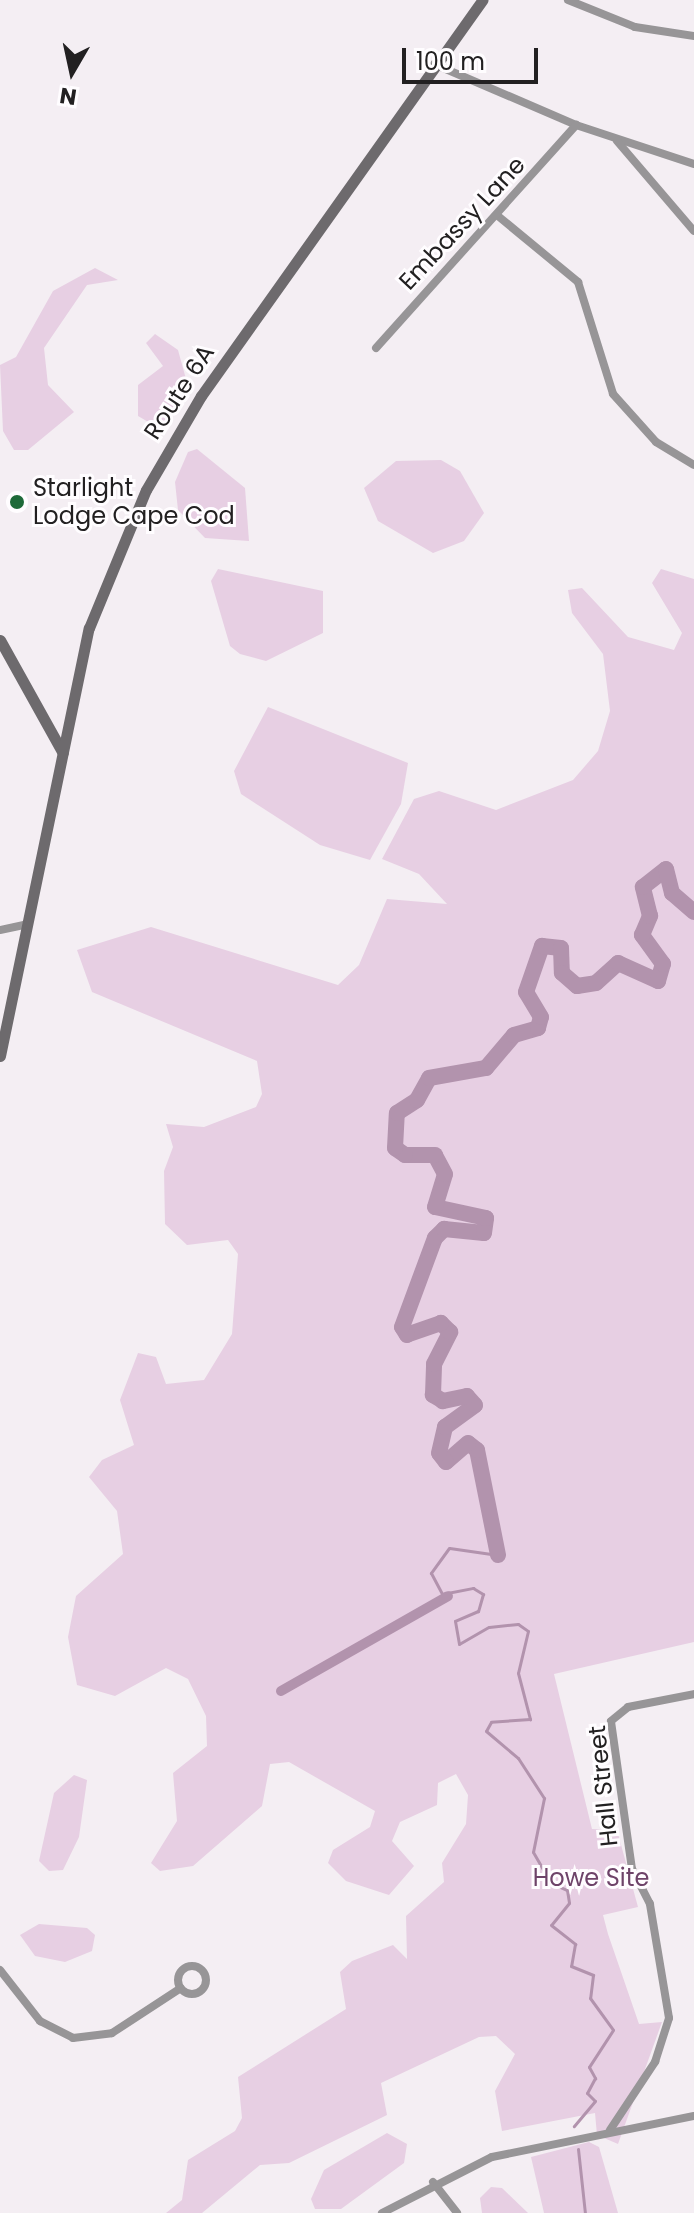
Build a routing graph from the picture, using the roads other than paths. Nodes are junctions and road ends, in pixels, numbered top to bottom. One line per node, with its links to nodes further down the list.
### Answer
1 (482, 0): 4 (main road, Route 6A)
2 (568, 0): 3 (street)
3 (694, 36)
4 (433, 64): 5 (street); 13 (main road, Route 6A)
5 (576, 125): 6 (street); 8 (street, Embassy Lane)
6 (617, 141): 7 (street); 9 (street)
7 (694, 164)
8 (498, 216): 10 (street, Embassy Lane); 11 (street)
9 (694, 231)
10 (376, 348)
11 (694, 465)
12 (0, 640): 13 (main road)
13 (63, 753): 14 (main road, Route 6A)
14 (28, 924): 15 (street); 16 (main road, Route 6A)
15 (0, 930)
16 (1, 1043): 17 (main road, Route 6A)
17 (0, 1056)
18 (694, 1694): 22 (street, Hall Street)
19 (0, 1970): 20 (street)
20 (181, 1988)
21 (694, 2116): 22 (street)
22 (610, 2130): 23 (street)
23 (433, 2182): 24 (street); 25 (street)
24 (382, 2213)
25 (457, 2213)

